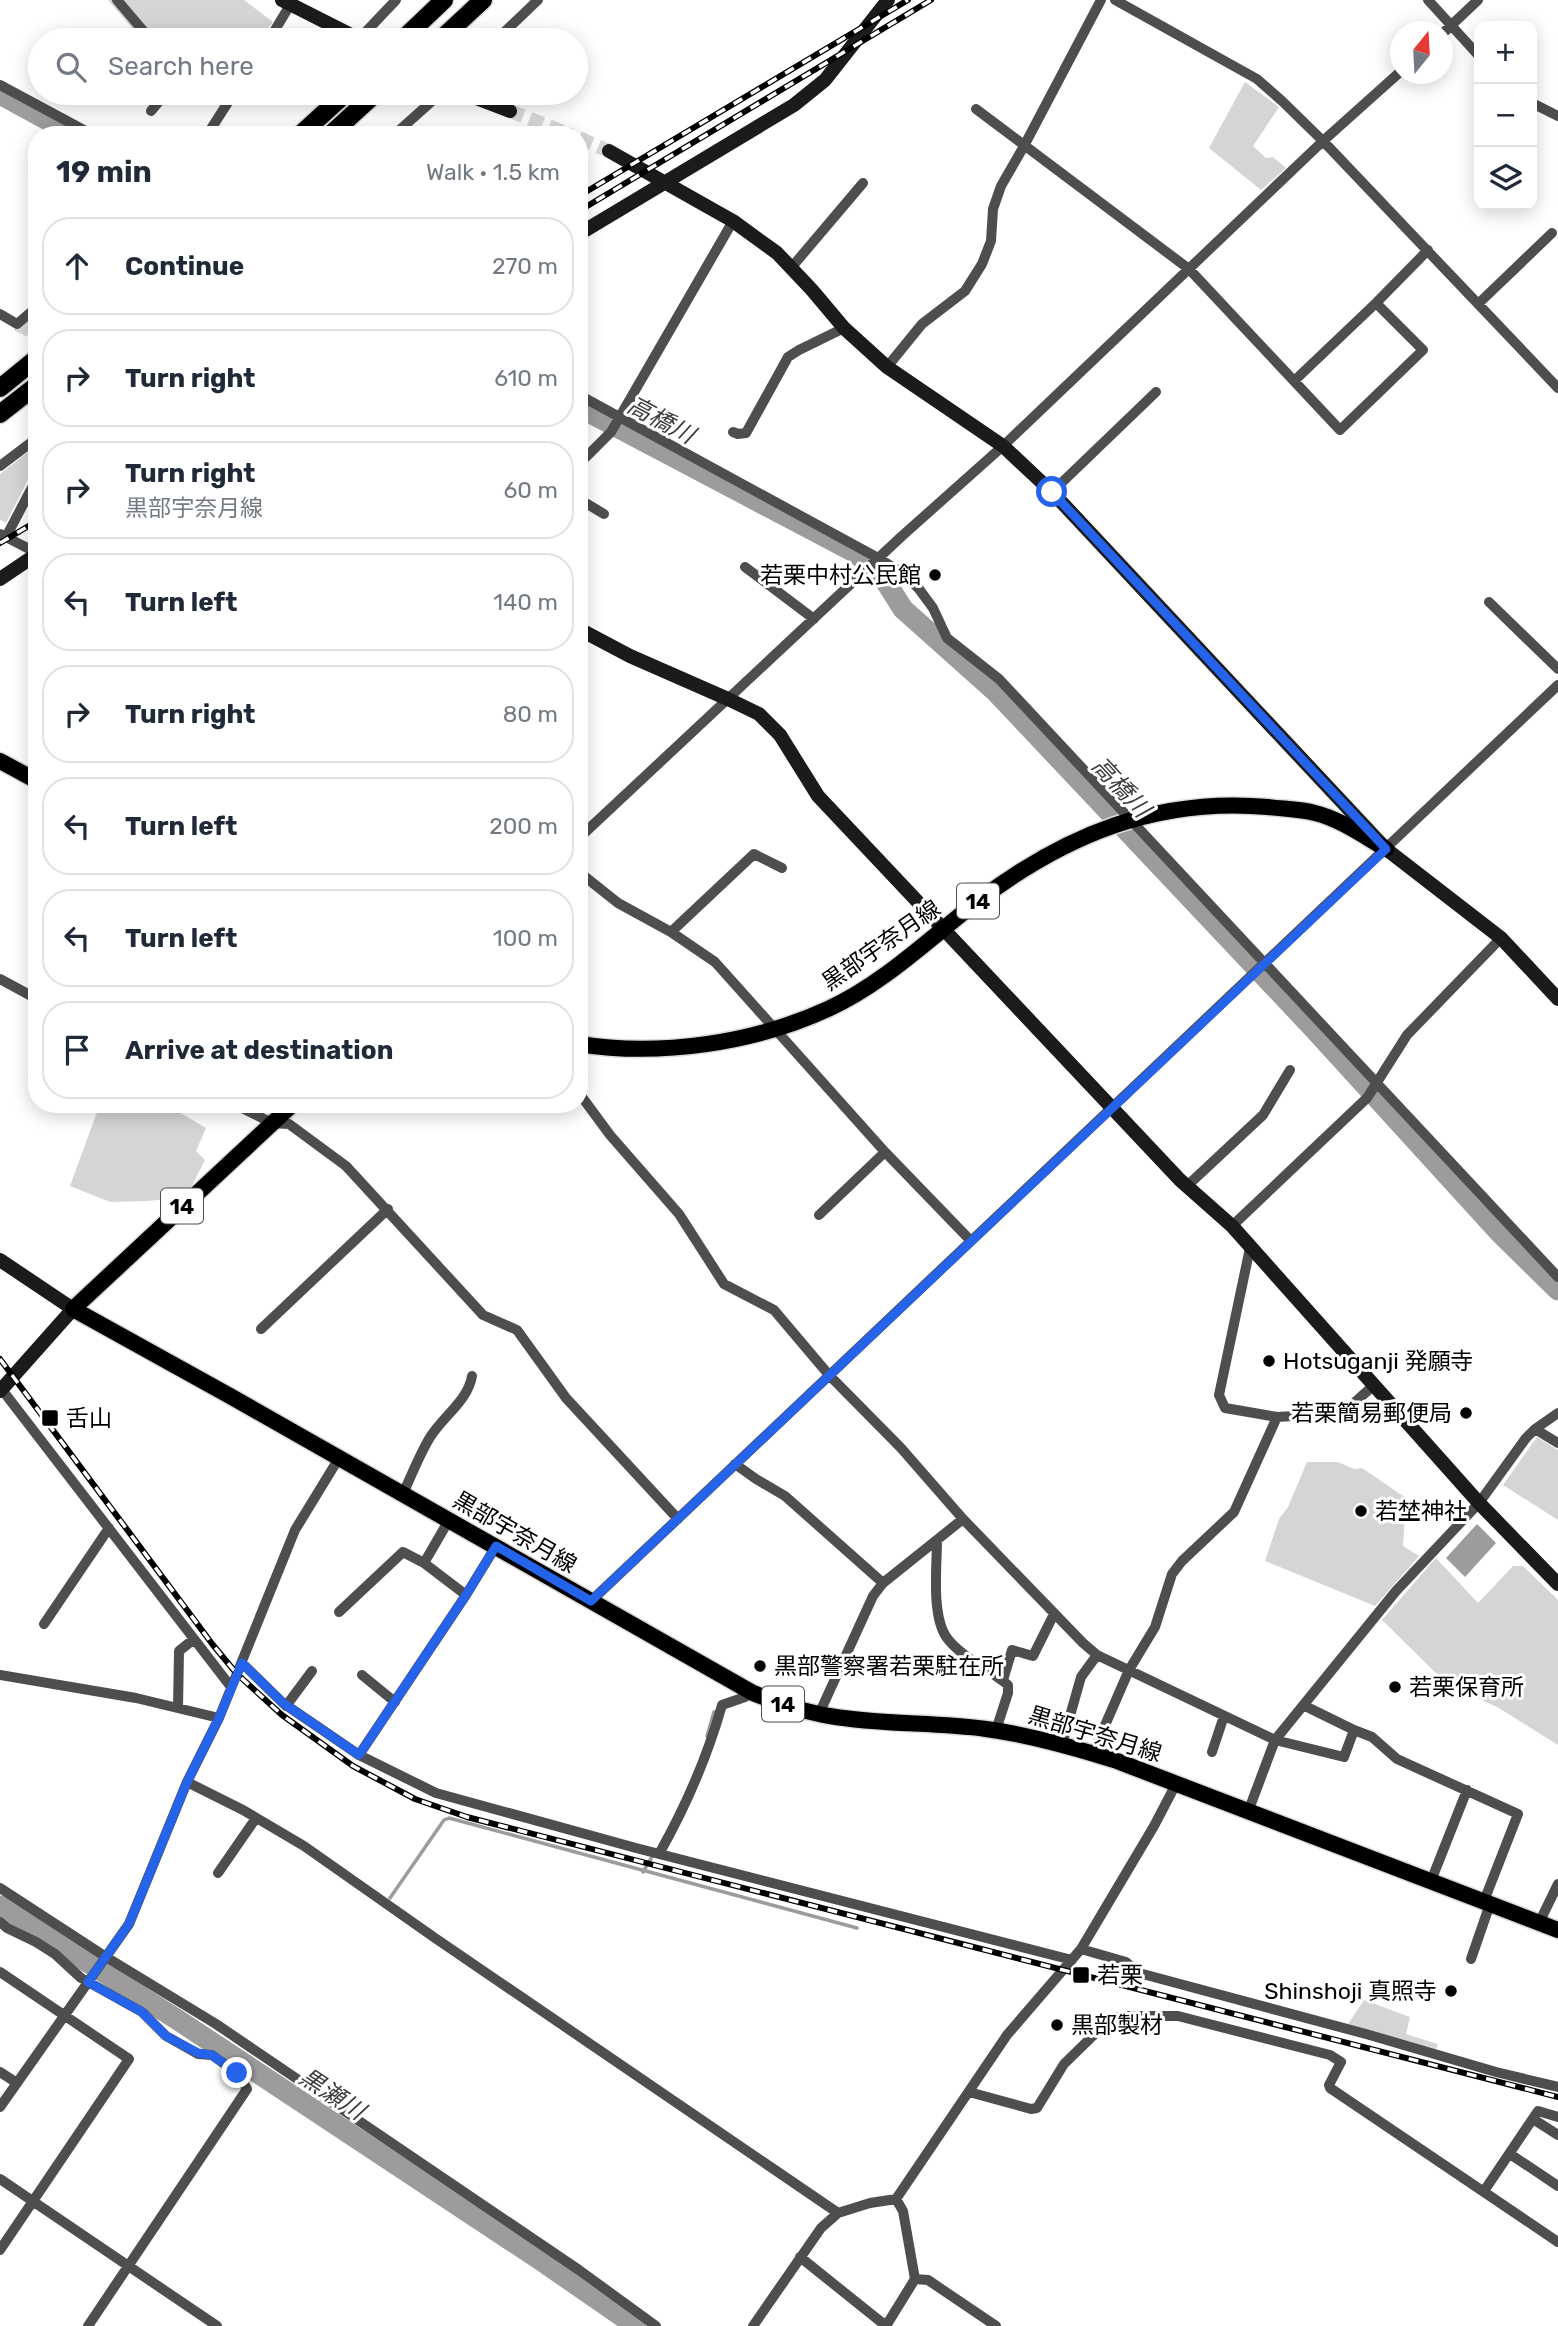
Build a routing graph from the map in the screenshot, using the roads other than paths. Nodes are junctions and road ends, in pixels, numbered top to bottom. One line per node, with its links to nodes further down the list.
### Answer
1 (117, 0): 15 (street)
2 (396, 0): 18 (street)
3 (444, 0): 19 (highway)
4 (474, 0): 20 (highway)
5 (483, 0): 21 (highway)
6 (538, 0): 22 (street)
7 (888, 0): 48 (street)
8 (1101, 0): 46 (street)
9 (1115, 0): 45 (street)
10 (1428, 0): 13 (street)
11 (1478, 0): 14 (street)
12 (289, 1): 16 (street); 17 (street)
13 (1441, 21)
14 (1453, 24)
15 (141, 28)
16 (275, 28)
17 (338, 28)
18 (371, 28)
19 (415, 28)
20 (445, 28)
21 (453, 28)
22 (509, 28)
23 (1453, 35): 24 (street)
24 (1474, 52)
25 (1390, 82): 45 (street)
26 (0, 85): 27 (street)
27 (28, 100)
28 (37, 105): 40 (street)
29 (156, 105): 37 (street)
30 (226, 105): 41 (street)
31 (333, 105): 42 (highway)
32 (363, 105): 43 (highway)
33 (428, 105): 44 (street)
34 (494, 105): 38 (street)
35 (1537, 106): 39 (street)
36 (976, 109): 46 (street)
37 (151, 111)
38 (510, 111)
39 (1558, 116)
40 (76, 126)
41 (213, 126)
42 (310, 126)
43 (340, 126)
44 (404, 126)
45 (1323, 141): 53 (street); 55 (street)
46 (1024, 146): 55 (street); 62 (street)
47 (609, 151): 48 (street)
48 (667, 183): 50 (street); 51 (street)
49 (863, 183): 54 (street)
50 (733, 221): 54 (street); 70 (street)
51 (588, 229)
52 (1552, 233): 57 (street)
53 (1427, 250): 56 (street); 57 (street)
54 (791, 268): 60 (street)
55 (1189, 269): 63 (street); 73 (street)
56 (1376, 303): 63 (street); 63 (street)
57 (1478, 304): 65 (street)
58 (0, 314): 59 (street)
59 (28, 315)
60 (844, 328): 62 (street); 71 (street)
61 (28, 365): 64 (highway)
62 (887, 367): 73 (street)
63 (1294, 381)
64 (0, 388)
65 (1558, 388)
66 (28, 392): 69 (highway)
67 (1156, 392): 76 (street)
68 (588, 400): 70 (street)
69 (0, 414)
70 (620, 417): 74 (street); 82 (street)
71 (733, 432)
72 (28, 445): 75 (street)
73 (1003, 446): 76 (street); 82 (street)
74 (588, 455)
75 (0, 466)
76 (1052, 492): 96 (street)
77 (28, 493): 80 (street)
78 (588, 504): 79 (street)
79 (604, 514)
80 (3, 535): 81 (street)
81 (28, 549)
82 (878, 558): 87 (street); 94 (street)
83 (28, 560): 85 (street)
84 (745, 567): 87 (street)
85 (0, 579)
86 (1489, 602): 89 (street)
87 (814, 619): 91 (street)
88 (588, 634): 91 (street)
89 (1558, 669)
90 (1558, 685): 96 (street)
91 (729, 698): 95 (street); 99 (street)
92 (0, 761): 93 (main road)
93 (28, 776)
94 (1132, 821): 96 (main road, 黒部宇奈月線 / 14); 99 (main road, 黒部宇奈月線 / 14); 102 (street)
95 (588, 830)
96 (1386, 849): 101 (street); 102 (street)
97 (782, 868): 100 (street)
98 (588, 879): 100 (street)
99 (944, 930): 106 (main road, 黒部宇奈月線 / 14); 111 (street)
100 (671, 932): 106 (street)
101 (1502, 938): 105 (street); 109 (street)
102 (1264, 963): 109 (street); 111 (street)
103 (0, 979): 104 (street)
104 (28, 994)
105 (1558, 999)
106 (775, 1030): 107 (main road, 黒部宇奈月線 / 14); 115 (street)
107 (588, 1045)
108 (1290, 1070): 116 (street)
109 (1377, 1082): 119 (street); 123 (street)
110 (588, 1105): 126 (street)
111 (1111, 1108): 116 (street); 120 (street)
112 (252, 1113): 114 (street)
113 (283, 1113): 114 (main road, 14)
114 (272, 1123): 117 (street); 124 (main road, 14)
115 (885, 1152): 118 (street); 120 (street)
116 (1187, 1186): 119 (street)
117 (388, 1209): 125 (street); 138 (street)
118 (819, 1215)
119 (1232, 1226): 121 (street)
120 (971, 1241): 126 (street)
121 (1250, 1248): 128 (street); 131 (street)
122 (0, 1261): 124 (street)
123 (1558, 1277)
124 (73, 1309): 129 (street); 134 (main road, 黒部宇奈月線 / 14)
125 (261, 1329)
126 (830, 1375): 135 (street); 139 (street)
127 (472, 1376): 136 (street)
128 (1374, 1385): 131 (street); 137 (street)
129 (0, 1389): 141 (street)
130 (1558, 1413): 132 (street)
131 (1277, 1418): 155 (street)
132 (1535, 1429): 133 (street); 137 (street)
133 (1558, 1443)
134 (339, 1458): 136 (main road, 黒部宇奈月線 / 14); 154 (street)
135 (735, 1464): 138 (street); 145 (street)
136 (403, 1494): 140 (main road, 黒部宇奈月線 / 14)
137 (1479, 1503): 146 (street); 164 (street)
138 (678, 1518): 148 (street)
139 (963, 1519): 142 (street); 150 (street)
140 (449, 1520): 143 (main road, 黒部宇奈月線 / 14); 144 (street)
141 (110, 1528): 151 (street); 152 (street)
142 (937, 1539): 145 (street); 159 (street)
143 (496, 1546): 147 (street); 148 (main road, 黒部宇奈月線 / 14)
144 (425, 1563): 147 (street); 149 (street)
145 (883, 1583): 166 (street)
146 (1558, 1584)
147 (466, 1595): 162 (street)
148 (591, 1601): 161 (main road, 黒部宇奈月線 / 14)
149 (339, 1612)
150 (1054, 1614): 153 (street); 159 (street)
151 (44, 1624)
152 (194, 1639): 160 (street); 165 (street)
153 (1097, 1655): 155 (street); 172 (street)
154 (242, 1663): 160 (street); 163 (street)
155 (1129, 1670): 167 (street); 174 (street)
156 (312, 1671): 163 (street)
157 (0, 1675): 165 (street)
158 (362, 1675): 162 (street)
159 (1003, 1680): 169 (street)
160 (231, 1687): 168 (street)
161 (748, 1691): 166 (main road, 黒部宇奈月線 / 14); 181 (street)
162 (395, 1702): 175 (street)
163 (286, 1706): 175 (street)
164 (1305, 1706): 170 (street); 171 (street)
165 (178, 1709): 168 (street)
166 (819, 1714): 169 (main road, 黒部宇奈月線 / 14)
167 (1224, 1716): 171 (street); 173 (street)
168 (219, 1718): 176 (street)
169 (996, 1730): 172 (main road, 黒部宇奈月線 / 14)
170 (1354, 1730): 171 (street); 178 (street)
171 (1275, 1740): 179 (street)
172 (1062, 1744): 174 (main road, 黒部宇奈月線 / 14)
173 (1212, 1752)
174 (1093, 1753): 177 (main road, 黒部宇奈月線 / 14)
175 (359, 1755): 181 (street)
176 (187, 1782): 180 (street); 191 (street)
177 (1176, 1784): 179 (main road, 黒部宇奈月線 / 14); 190 (street)
178 (1467, 1790): 183 (street); 186 (street)
179 (1248, 1812): 183 (main road, 黒部宇奈月線 / 14)
180 (256, 1818): 182 (street); 211 (street)
181 (659, 1854): 193 (street)
182 (218, 1873)
183 (1431, 1881): 186 (main road, 黒部宇奈月線 / 14)
184 (1558, 1884): 188 (street)
185 (0, 1888): 191 (street)
186 (1487, 1903): 188 (main road, 黒部宇奈月線 / 14); 192 (street)
187 (0, 1922): 195 (street)
188 (1539, 1923): 189 (main road, 黒部宇奈月線 / 14)
189 (1558, 1930)
190 (1081, 1949): 193 (street); 199 (street)
191 (106, 1957): 195 (street); 219 (street)
192 (1471, 1959)
193 (1072, 1960): 200 (street)
194 (0, 1972): 196 (street)
195 (89, 1980): 196 (street); 215 (street)
196 (64, 2014): 198 (street); 210 (street)
197 (0, 2072): 198 (street)
198 (17, 2083): 201 (street)
199 (1558, 2087)
200 (969, 2092): 208 (street); 209 (street)
201 (0, 2107)
202 (1558, 2116): 203 (street)
203 (1533, 2119): 204 (street); 205 (street)
204 (1558, 2135)
205 (1510, 2154): 207 (street); 208 (street)
206 (0, 2179): 210 (street)
207 (1558, 2186)
208 (1484, 2191): 212 (street)
209 (896, 2199): 211 (street); 216 (street)
210 (34, 2200): 213 (street); 215 (street)
211 (838, 2213): 214 (street)
212 (1558, 2242)
213 (0, 2250)
214 (800, 2257): 220 (street); 221 (street)
215 (129, 2266): 217 (street); 218 (street)
216 (915, 2278): 221 (street); 222 (street)
217 (88, 2326)
218 (217, 2326)
219 (656, 2326)
220 (753, 2326)
221 (886, 2326)
222 (996, 2326)

